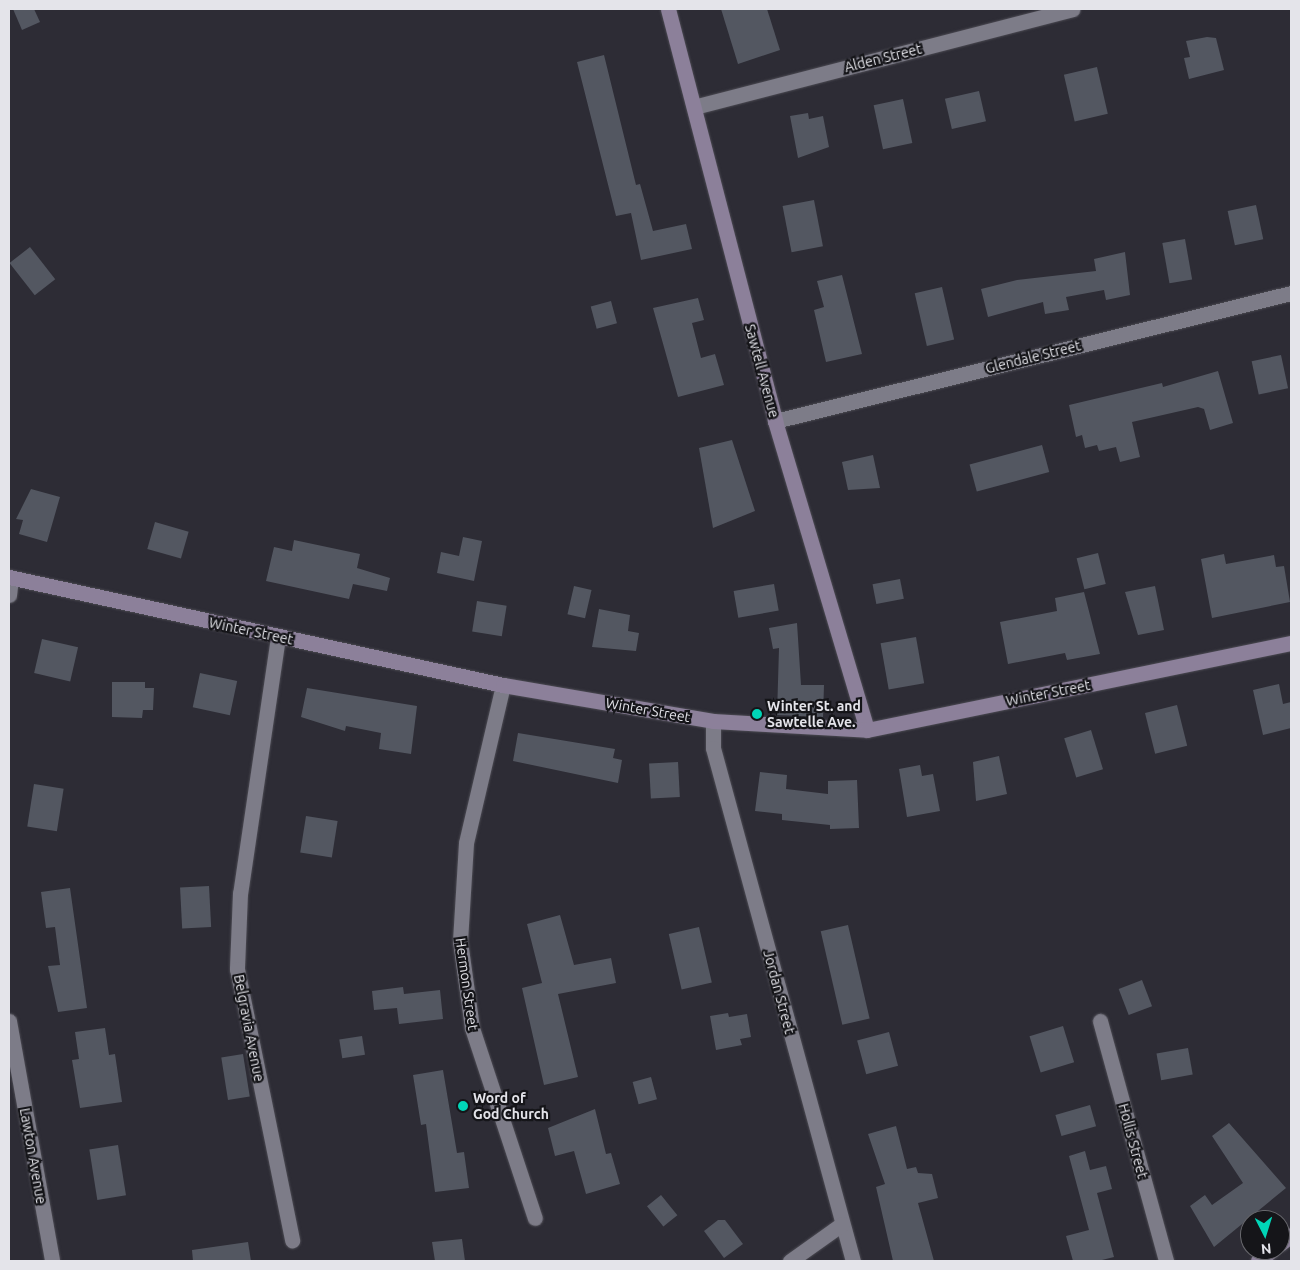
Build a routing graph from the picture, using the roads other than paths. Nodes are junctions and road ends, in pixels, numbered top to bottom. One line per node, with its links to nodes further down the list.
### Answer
1 (668, 9): 4 (main road, Sawtell Avenue)
2 (1072, 9): 3 (street, Alden Street)
3 (1025, 15): 4 (street, Alden Street)
4 (694, 107): 6 (main road, Sawtell Avenue)
5 (1291, 293): 6 (street, Glendale Street)
6 (775, 421): 13 (main road, Sawtell Avenue)
7 (10, 577): 8 (street); 9 (main road, Winter Street)
8 (9, 595)
9 (278, 637): 11 (main road, Winter Street); 18 (street, Belgravia Avenue)
10 (1291, 644): 13 (main road, Winter Street)
11 (503, 685): 12 (main road, Winter Street); 16 (street, Hermon Street)
12 (713, 721): 13 (main road, Winter Street); 17 (street, Jordan Street)
13 (867, 730)
14 (9, 1021): 19 (street, Lawton Avenue)
15 (1100, 1021): 22 (street, Hollis Street)
16 (535, 1218)
17 (842, 1224): 20 (street); 21 (street, Jordan Street)
18 (292, 1240)
19 (52, 1261)
20 (790, 1261)
21 (853, 1261)
22 (1166, 1261)

